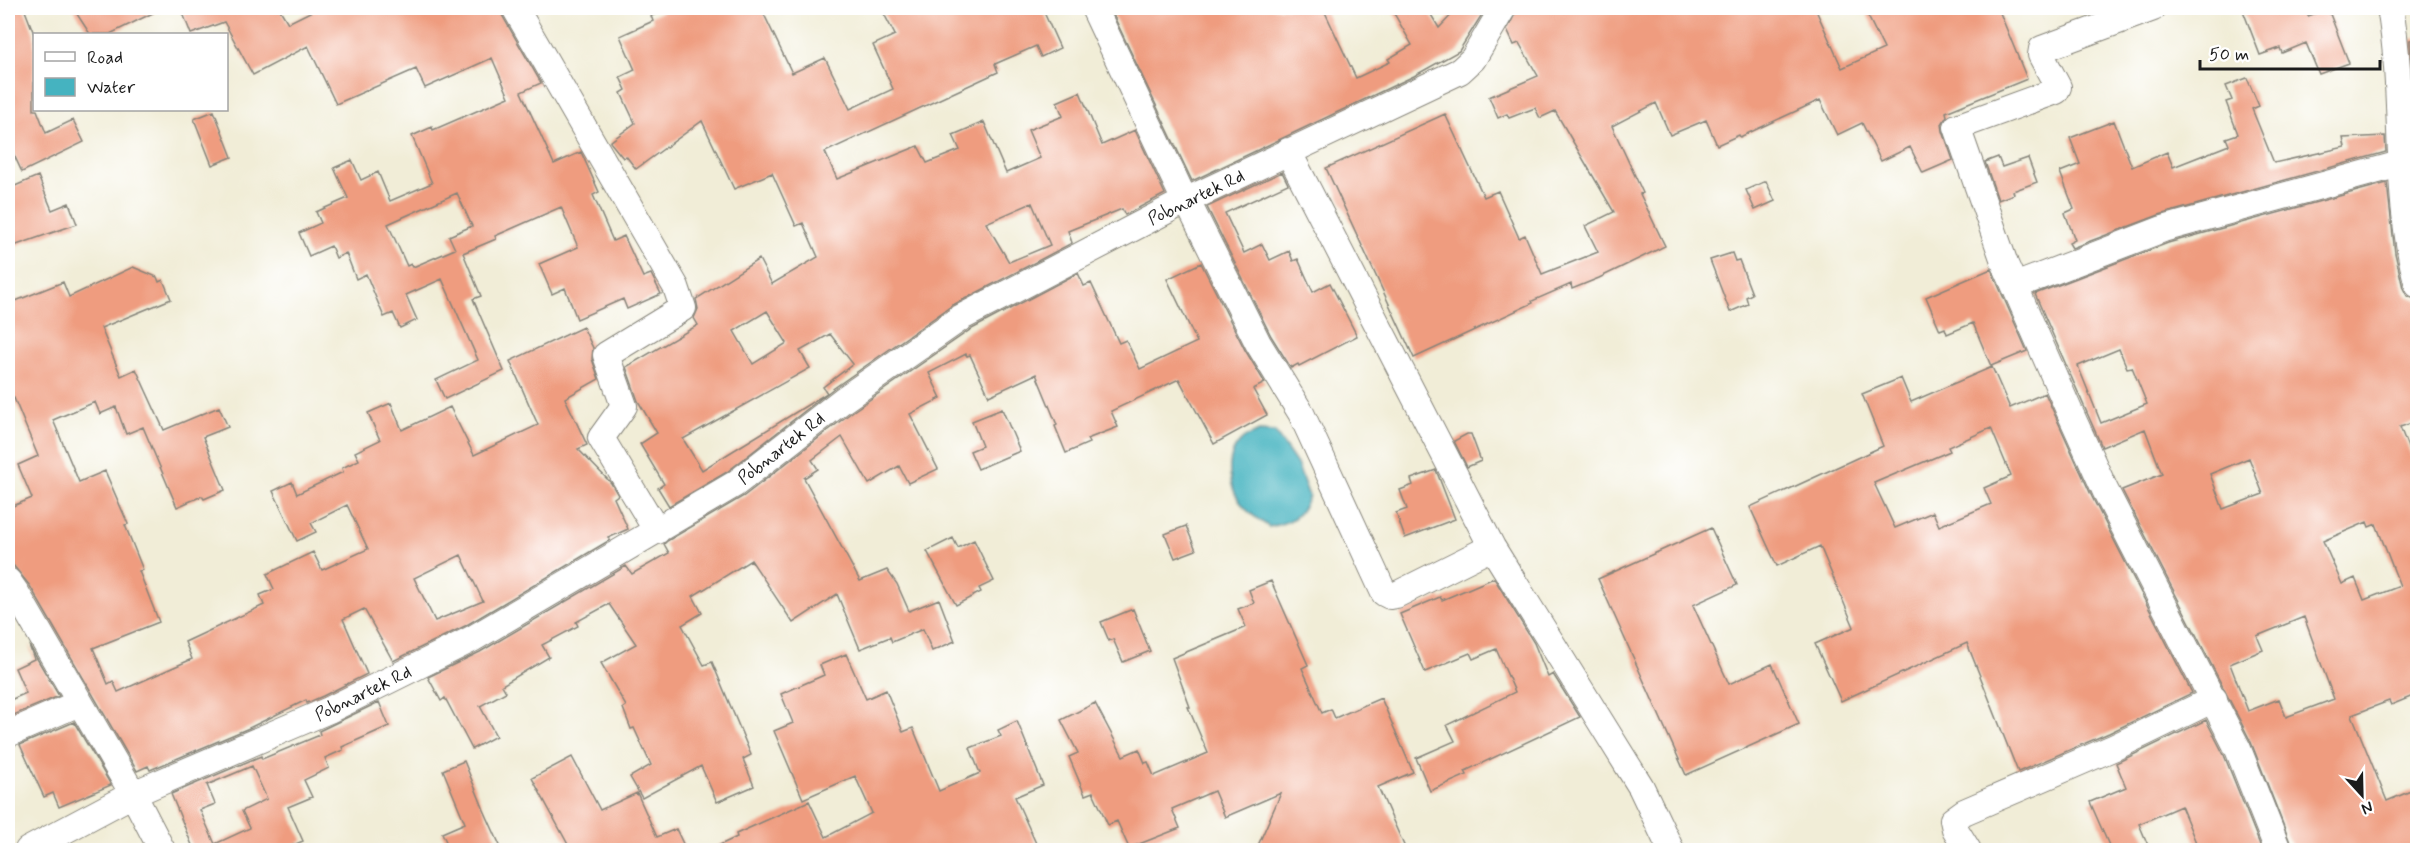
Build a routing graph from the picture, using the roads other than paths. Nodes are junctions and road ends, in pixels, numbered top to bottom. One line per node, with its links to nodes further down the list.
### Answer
1 (515, 8): 11 (street)
2 (1094, 8): 8 (street)
3 (1503, 8): 6 (street, Pobnartek Rd)
4 (2153, 8): 10 (street)
5 (2390, 8): 7 (street)
6 (1288, 151): 8 (street, Pobnartek Rd); 12 (street)
7 (2400, 164): 9 (street); 10 (street)
8 (1186, 201): 11 (street, Pobnartek Rd); 12 (street)
9 (2418, 285)
10 (2015, 286): 14 (street)
11 (657, 531): 17 (street, Pobnartek Rd)
12 (1492, 547): 20 (street)
13 (8, 581): 15 (street)
14 (2214, 699): 21 (street); 22 (street)
15 (79, 703): 16 (street); 17 (street)
16 (8, 734)
17 (133, 794): 18 (street, Pobnartek Rd); 19 (street)
18 (28, 850)
19 (162, 850)
20 (1671, 850)
21 (1968, 850)
22 (2278, 850)

